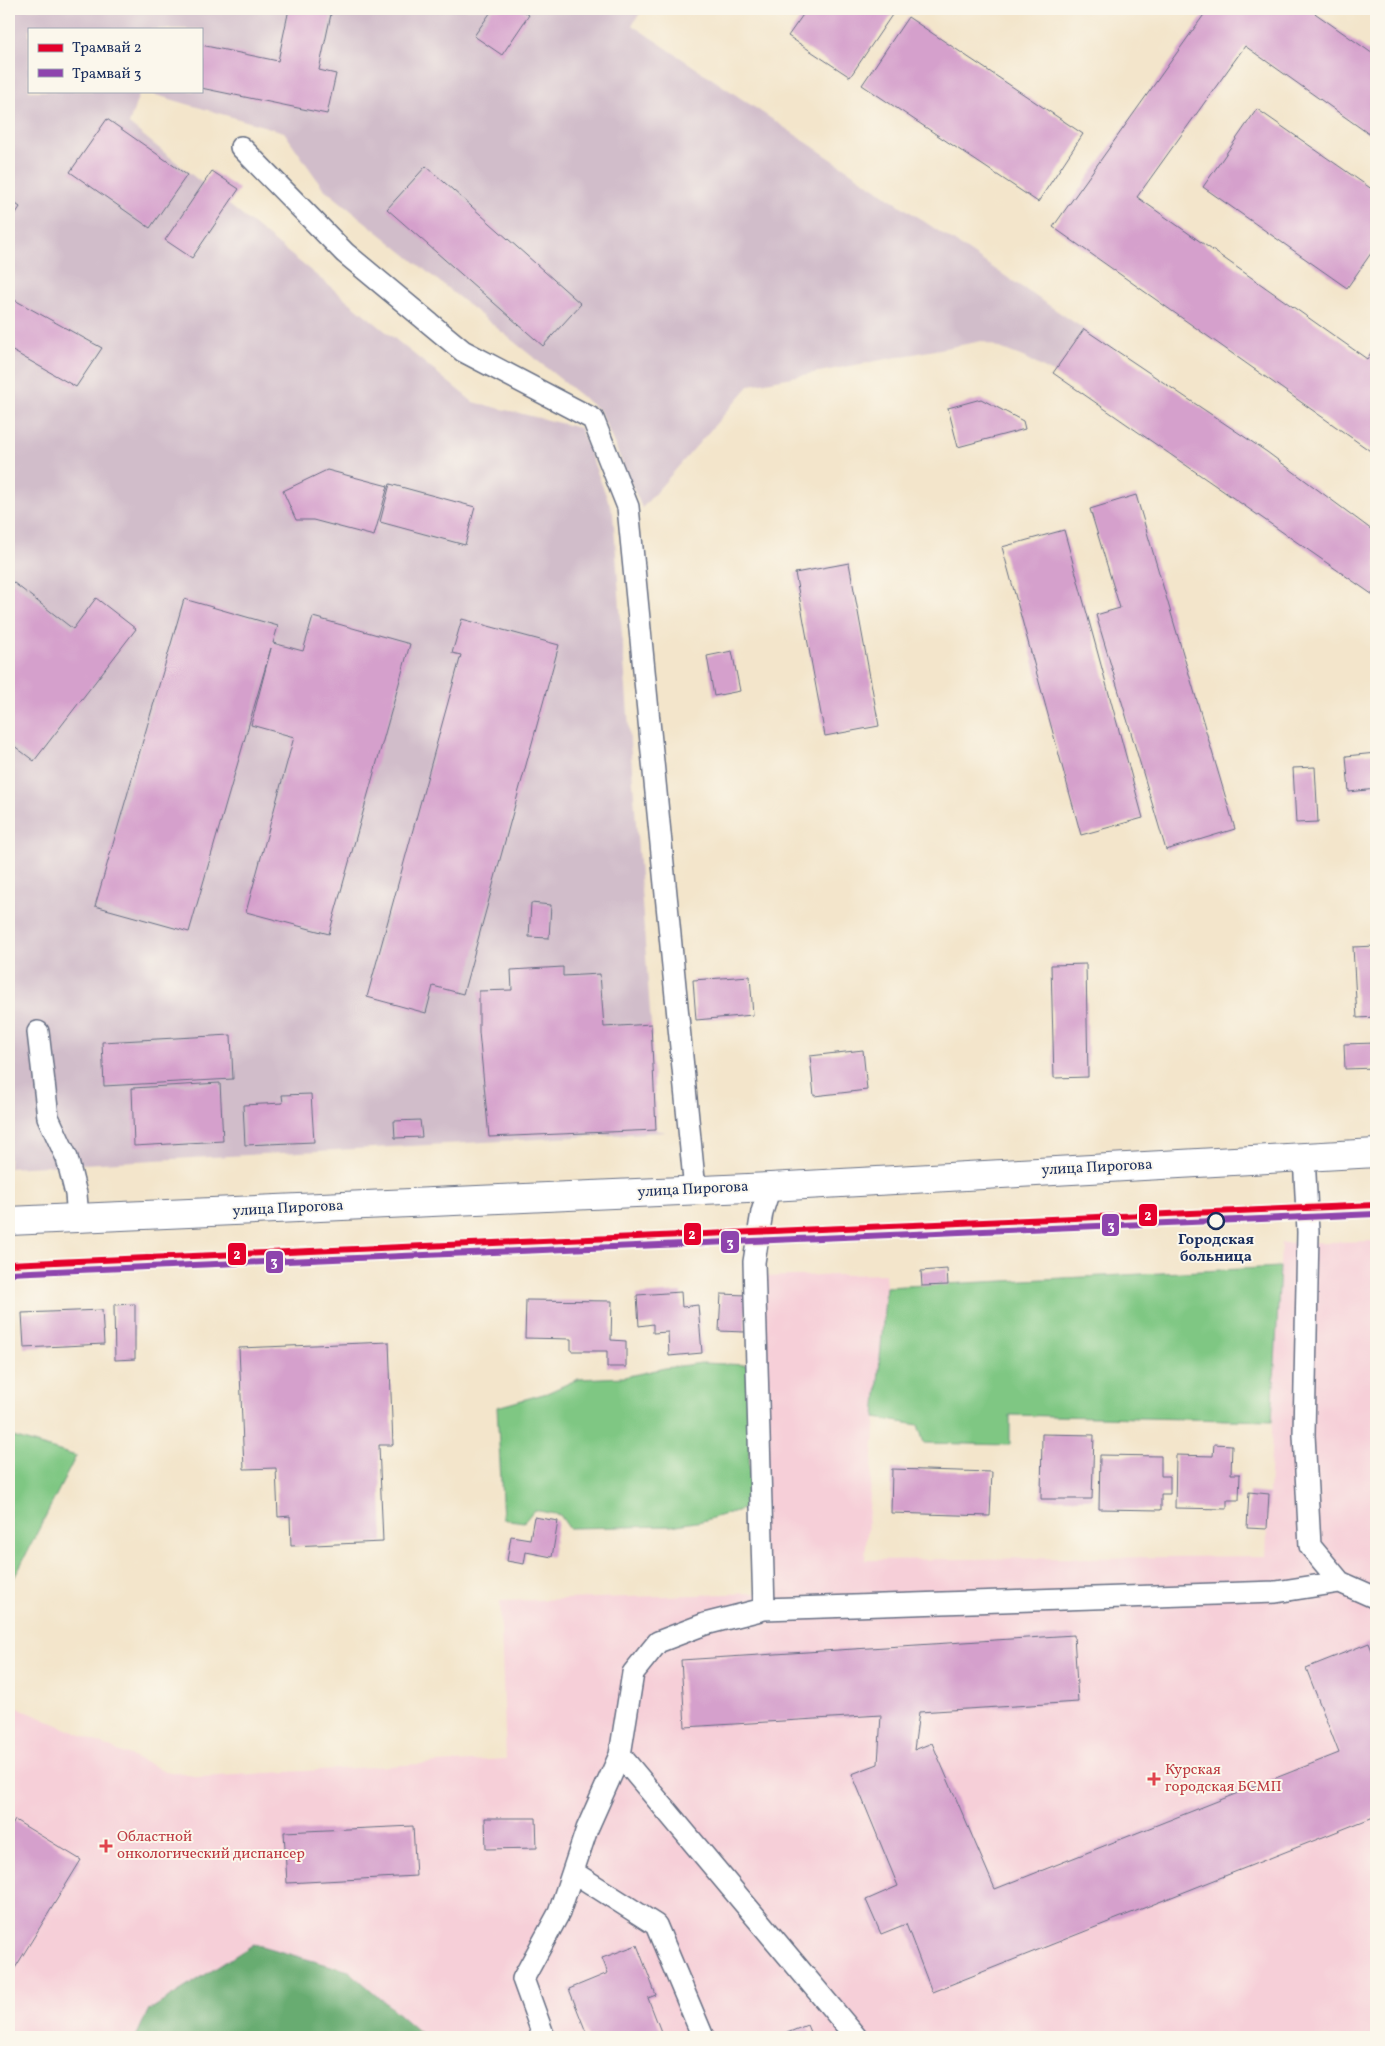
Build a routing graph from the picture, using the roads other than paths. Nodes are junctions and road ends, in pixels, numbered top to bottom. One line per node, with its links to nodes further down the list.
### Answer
1 (241, 147): 6 (lane)
2 (38, 1032): 7 (lane)
3 (1376, 1153): 4 (street, улица Пирогова)
4 (1304, 1156): 5 (street, улица Пирогова); 9 (lane)
5 (770, 1187): 6 (street, улица Пирогова); 11 (lane)
6 (695, 1190): 7 (street, улица Пирогова)
7 (78, 1218): 8 (street, улица Пирогова)
8 (9, 1222)
9 (1340, 1582): 10 (lane); 11 (lane)
10 (1376, 1598)
11 (764, 1609): 12 (lane)
12 (620, 1755): 13 (lane); 16 (lane)
13 (573, 1872): 14 (lane); 15 (lane)
14 (544, 2037)
15 (703, 2037)
16 (856, 2037)

